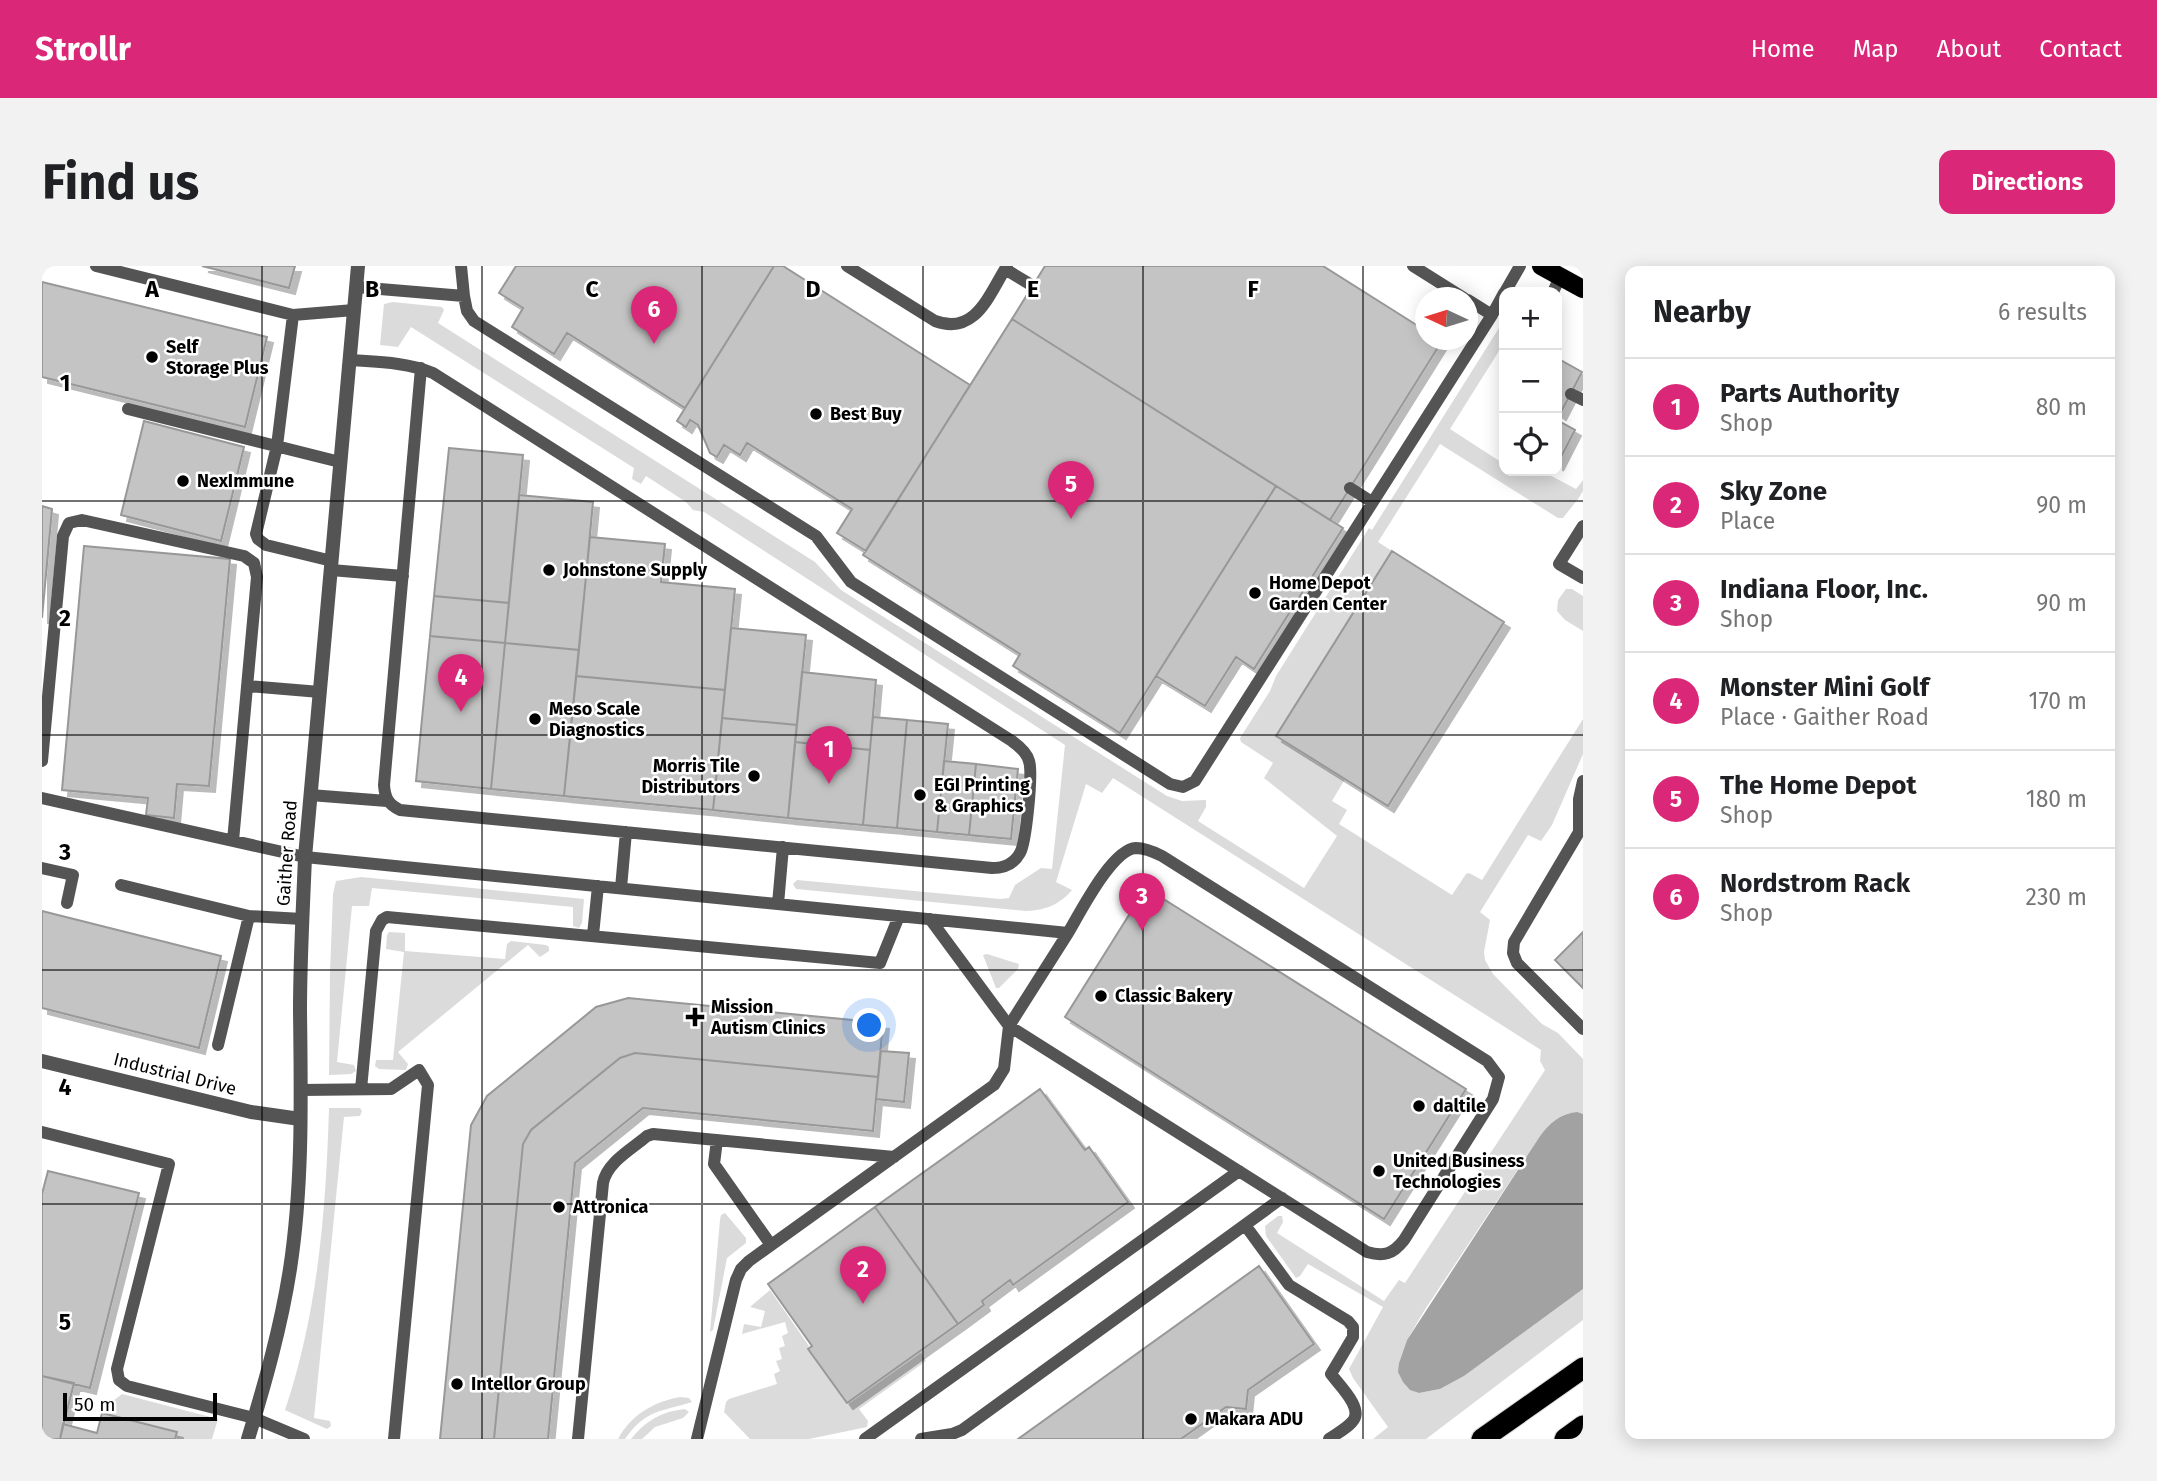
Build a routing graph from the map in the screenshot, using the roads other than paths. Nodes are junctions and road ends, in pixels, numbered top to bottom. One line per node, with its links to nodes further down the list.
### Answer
1 (96, 266): 19 (lane)
2 (358, 266): 10 (street, Gaither Road)
3 (461, 266): 15 (lane)
4 (846, 266): 8 (lane)
5 (1413, 266): 12 (lane)
6 (1520, 266): 13 (lane)
7 (1541, 266): 9 (main road)
8 (1006, 267): 11 (lane)
9 (1557, 285): 14 (main road)
10 (356, 286): 15 (lane); 18 (street, Gaither Road)
11 (1032, 286)
12 (1447, 287)
13 (1508, 287)
14 (1583, 289)
15 (464, 296): 27 (lane)
16 (1499, 302): 20 (lane)
17 (1478, 306): 20 (lane)
18 (354, 310): 19 (lane); 21 (street, Gaither Road)
19 (293, 315): 24 (lane)
20 (1492, 315): 27 (lane)
21 (349, 360): 22 (lane); 25 (street, Gaither Road)
22 (421, 368): 30 (lane); 42 (lane)
23 (128, 409): 24 (lane)
24 (277, 446): 25 (lane); 29 (lane)
25 (341, 462): 29 (street, Gaither Road)
26 (1350, 488): 27 (lane)
27 (1372, 502)
28 (1583, 526): 31 (lane)
29 (331, 566): 30 (lane); 33 (street, Gaither Road)
30 (403, 576): 38 (lane)
31 (1583, 578)
32 (247, 686): 33 (lane); 34 (lane); 41 (lane)
33 (320, 692): 36 (street, Gaither Road)
34 (42, 761)
35 (1583, 781): 40 (lane)
36 (310, 795): 38 (lane); 43 (street, Gaither Road)
37 (42, 798): 41 (lane)
38 (387, 802): 39 (lane)
39 (625, 832): 42 (lane); 47 (lane)
40 (1581, 834): 57 (lane)
41 (233, 841): 43 (lane)
42 (783, 848): 49 (lane)
43 (305, 857): 46 (lane); 52 (street, Gaither Road)
44 (42, 868): 48 (lane)
45 (121, 885): 50 (lane)
46 (598, 886): 47 (lane); 55 (lane)
47 (621, 888): 49 (lane)
48 (67, 903)
49 (778, 904): 51 (lane)
50 (249, 916): 52 (lane); 58 (lane)
51 (899, 916): 53 (lane); 55 (lane)
52 (302, 919): 61 (street, Gaither Road)
53 (930, 919): 54 (lane); 56 (lane)
54 (1068, 933): 56 (lane); 67 (lane)
55 (593, 935): 60 (lane)
56 (1009, 1026): 65 (lane); 66 (lane)
57 (1583, 1029)
58 (218, 1045)
59 (42, 1061): 62 (street, Industrial Drive)
60 (361, 1089): 61 (lane); 76 (lane)
61 (301, 1090): 62 (street, Gaither Road)
62 (300, 1119): 71 (street, Gaither Road)
63 (42, 1132): 71 (lane)
64 (717, 1140): 65 (lane); 69 (lane); 77 (lane)
65 (894, 1157): 69 (lane)
66 (1239, 1171): 67 (lane); 79 (lane)
67 (1282, 1198): 68 (lane)
68 (1245, 1224): 73 (lane); 81 (lane)
69 (771, 1245): 78 (lane)
70 (1583, 1368): 82 (highway)
71 (254, 1418): 74 (street, Gaither Road); 75 (lane)
72 (1583, 1426): 83 (highway)
73 (938, 1438): 80 (lane)
74 (248, 1439)
75 (304, 1439)
76 (394, 1439)
77 (578, 1439)
78 (697, 1439)
79 (865, 1439)
80 (921, 1439)
81 (1329, 1439)
82 (1482, 1439)
83 (1565, 1439)

